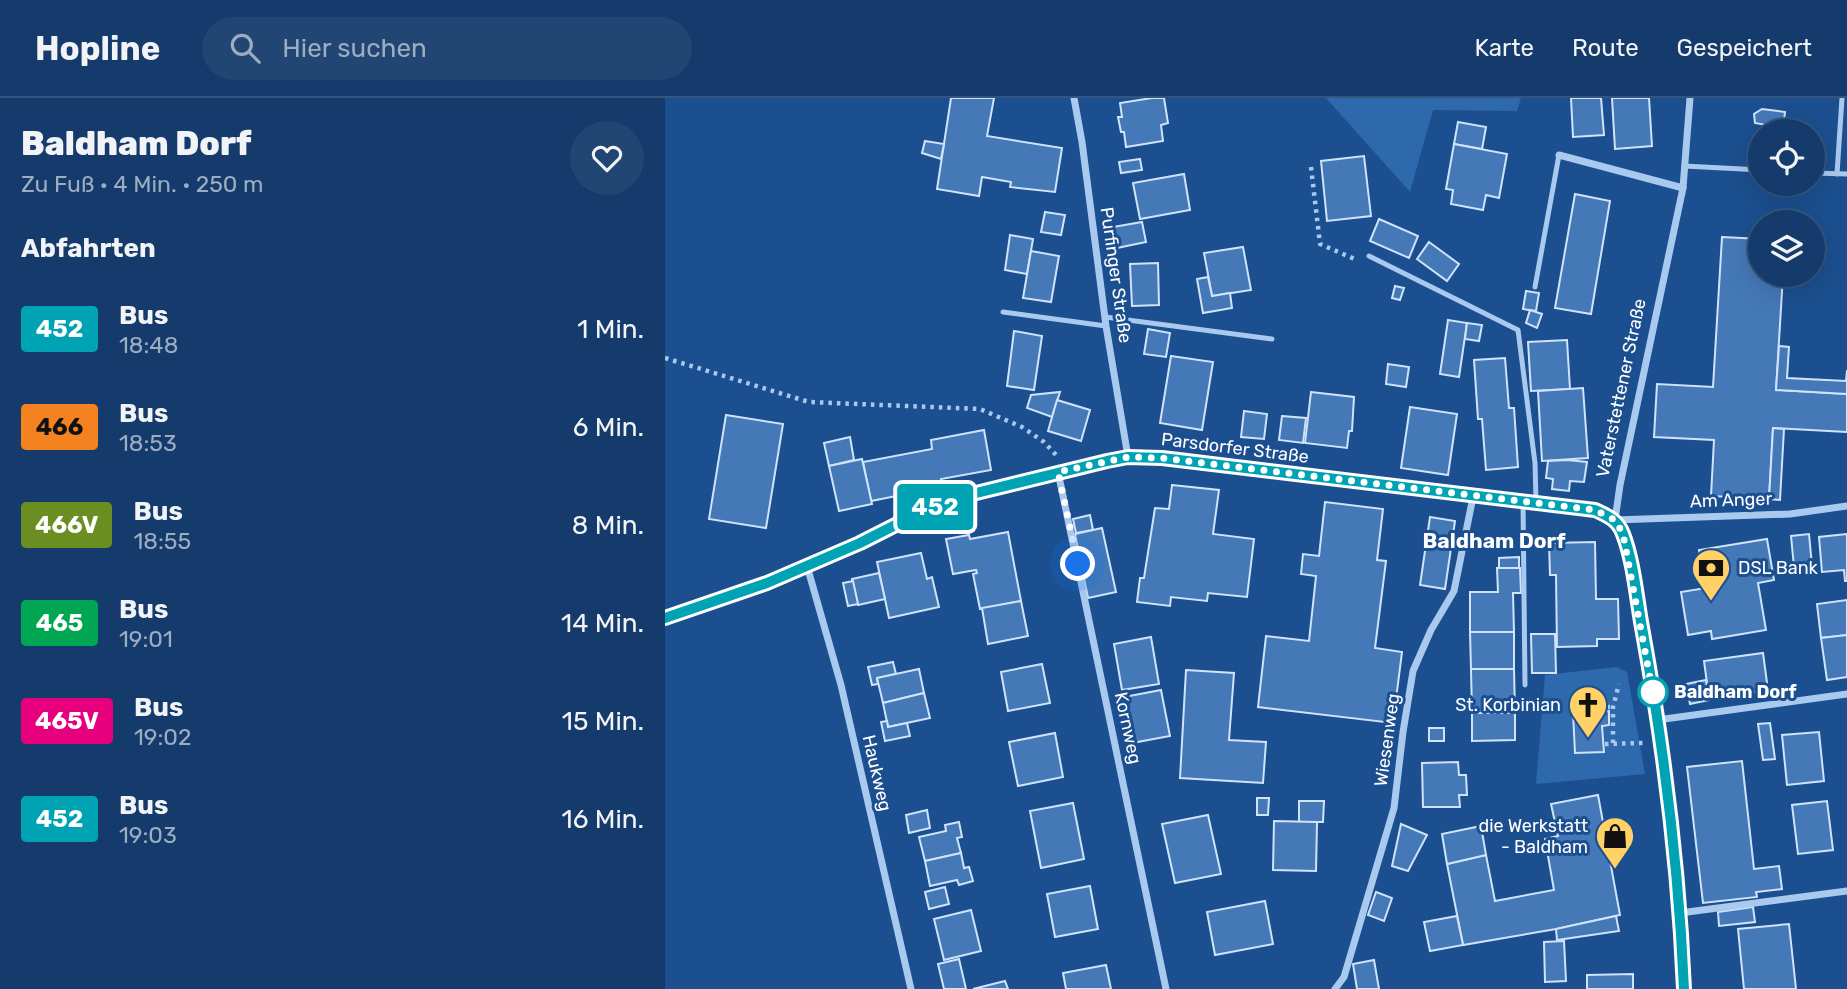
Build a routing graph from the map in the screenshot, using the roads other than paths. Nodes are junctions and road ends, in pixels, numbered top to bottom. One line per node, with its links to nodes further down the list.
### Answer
1 (1073, 98): 14 (street, Purfinger Straße)
2 (1690, 98): 5 (street, Vaterstettener Straße)
3 (1842, 98): 8 (lane)
4 (1559, 155): 10 (street); 12 (lane)
5 (1684, 166): 6 (lane); 10 (street, Vaterstettener Straße)
6 (1748, 169)
7 (1825, 174): 8 (lane)
8 (1837, 174): 9 (lane)
9 (1847, 174)
10 (1683, 188): 22 (street, Vaterstettener Straße)
11 (1369, 256): 20 (lane)
12 (1535, 287)
13 (1003, 312): 15 (lane)
14 (1105, 317): 15 (street, Purfinger Straße); 16 (lane)
15 (1106, 326): 17 (street, Purfinger Straße)
16 (1272, 339)
17 (1128, 457): 18 (street, Parsdorfer Straße); 19 (street, Parsdorfer Straße)
18 (1064, 471): 23 (street, Parsdorfer Straße); 31 (street, Kornweg)
19 (1473, 497): 20 (street, Parsdorfer Straße); 32 (street, Wiesenweg)
20 (1529, 503): 22 (street, Parsdorfer Straße); 25 (lane)
21 (1847, 506): 22 (street, Am Anger)
22 (1615, 520): 27 (street, Vaterstettener Straße)
23 (807, 565): 24 (street, Parsdorfer Straße); 30 (street, Haukweg)
24 (665, 618)
25 (1525, 685)
26 (1847, 694): 27 (street)
27 (1657, 720): 29 (street, Vaterstettener Straße)
28 (1847, 891): 29 (street)
29 (1681, 913): 33 (street, Vaterstettener Straße)
30 (911, 989)
31 (1166, 989)
32 (1335, 989)
33 (1684, 989)

